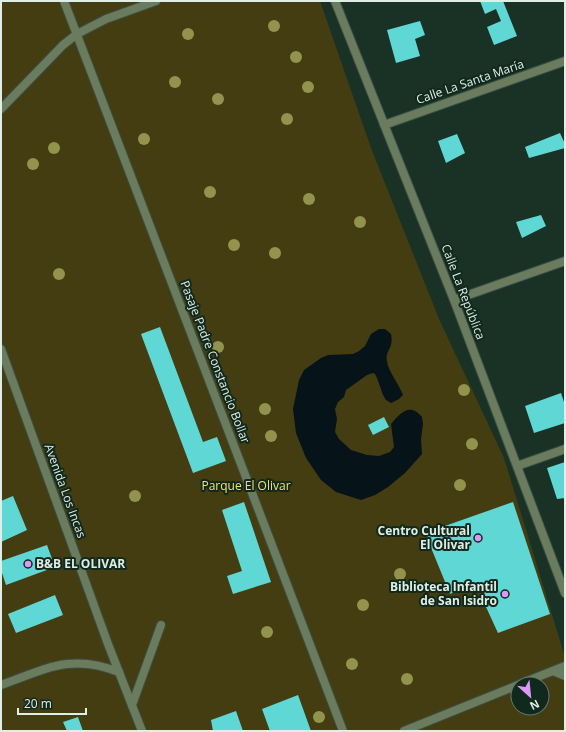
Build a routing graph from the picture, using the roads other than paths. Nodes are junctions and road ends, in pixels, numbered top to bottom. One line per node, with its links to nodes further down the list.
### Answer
1 (64, 1): 4 (street, Pasaje Padre Constancio Bollar)
2 (156, 1): 4 (street)
3 (335, 1): 7 (street, Calle La República)
4 (76, 34): 6 (street); 24 (street, Pasaje Padre Constancio Bollar)
5 (565, 61): 7 (street, Calle La Santa María)
6 (1, 109)
7 (384, 125): 9 (street, Calle La República)
8 (565, 261): 9 (street)
9 (454, 300): 12 (street, Calle La República)
10 (1, 349): 17 (street, Avenida Los Incas)
11 (565, 449): 12 (street)
12 (518, 466): 13 (street, Calle La República)
13 (565, 593)
14 (161, 625): 22 (street)
15 (565, 666): 16 (street)
16 (552, 671): 18 (street); 19 (street)
17 (119, 672): 20 (street); 22 (street, Avenida Los Incas)
18 (539, 676)
19 (565, 676)
20 (1, 685)
21 (510, 688): 25 (street)
22 (132, 705): 23 (street, Avenida Los Incas)
23 (142, 731)
24 (343, 731)
25 (404, 731)

